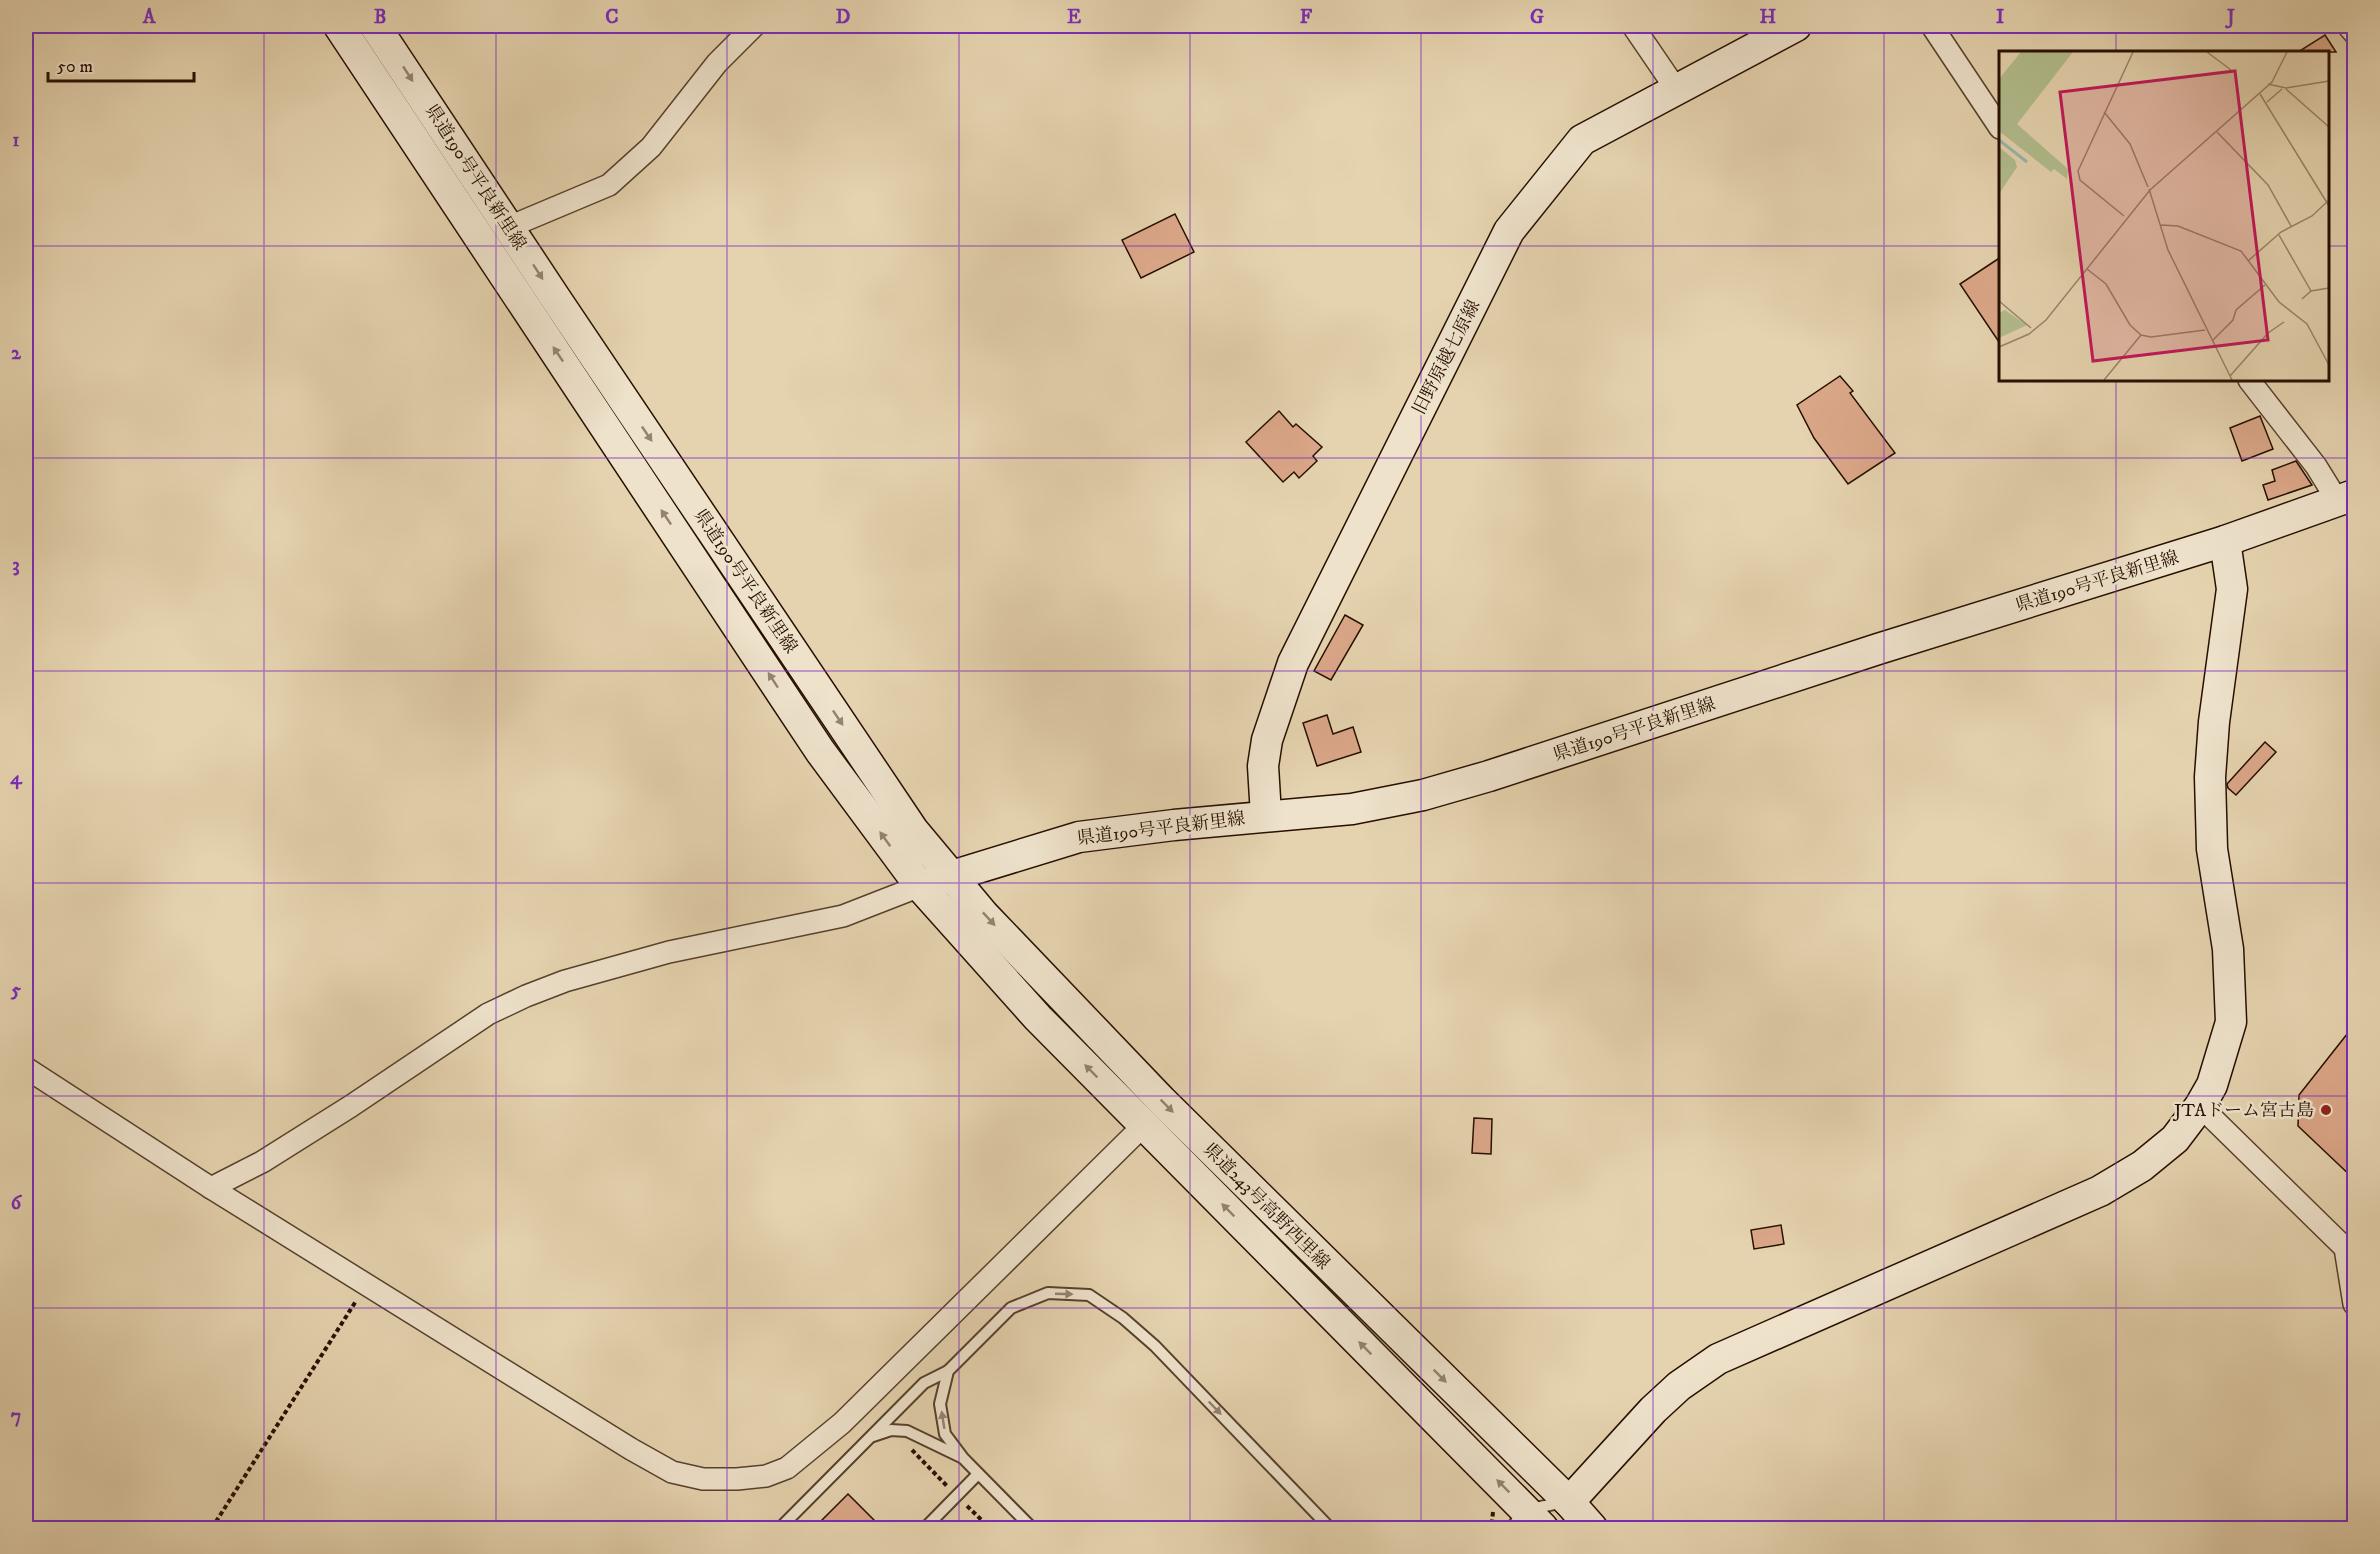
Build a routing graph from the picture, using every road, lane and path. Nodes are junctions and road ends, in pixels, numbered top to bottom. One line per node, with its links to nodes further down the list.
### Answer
1 (339, 26): 17 (main road, 県道190号平良新里線, one-way to 1)
2 (375, 26): 11 (main road, 県道190号平良新里線, one-way to 11)
3 (754, 26): 11 (street)
4 (1633, 26): 9 (street)
5 (1796, 26): 9 (main road, 旧野原越七原線)
6 (1932, 26): 10 (street)
7 (2348, 26): 8 (street)
8 (2355, 33)
9 (1676, 89): 15 (main road, 旧野原越七原線)
10 (1999, 125)
11 (509, 227): 16 (main road, 県道190号平良新里線, one-way to 16)
12 (2250, 381): 13 (street)
13 (2346, 497): 14 (main road, 県道190号平良新里線)
14 (2225, 541): 15 (main road, 県道190号平良新里線); 19 (main road)
15 (1266, 815): 16 (main road, 県道190号平良新里線)
16 (950, 876): 17 (main road); 30 (main road, 県道243号高野西里線, one-way to 30)
17 (920, 886): 20 (main road, 県道243号高野西里線, one-way to 17); 21 (street)
18 (26, 1068): 21 (street)
19 (2200, 1106): 23 (street); 30 (main road)
20 (1144, 1125): 22 (street); 30 (main road, 県道243号高野西里線, one-way to 20)
21 (211, 1188): 22 (street)
22 (366, 1284): 31 (path)
23 (2355, 1304)
24 (948, 1371): 26 (lane); 27 (lane, one-way to 24); 36 (lane, one-way to 36)
25 (891, 1430): 26 (lane); 27 (lane); 29 (path)
26 (870, 1438): 32 (lane)
27 (963, 1458): 28 (lane)
28 (978, 1474): 29 (lane); 35 (lane)
29 (957, 1496): 33 (lane); 34 (path)
30 (1545, 1518): 37 (main road, 県道243号高野西里線)
31 (212, 1528)
32 (780, 1528)
33 (925, 1528)
34 (990, 1528)
35 (1032, 1528)
36 (1330, 1528)
37 (1592, 1528)

